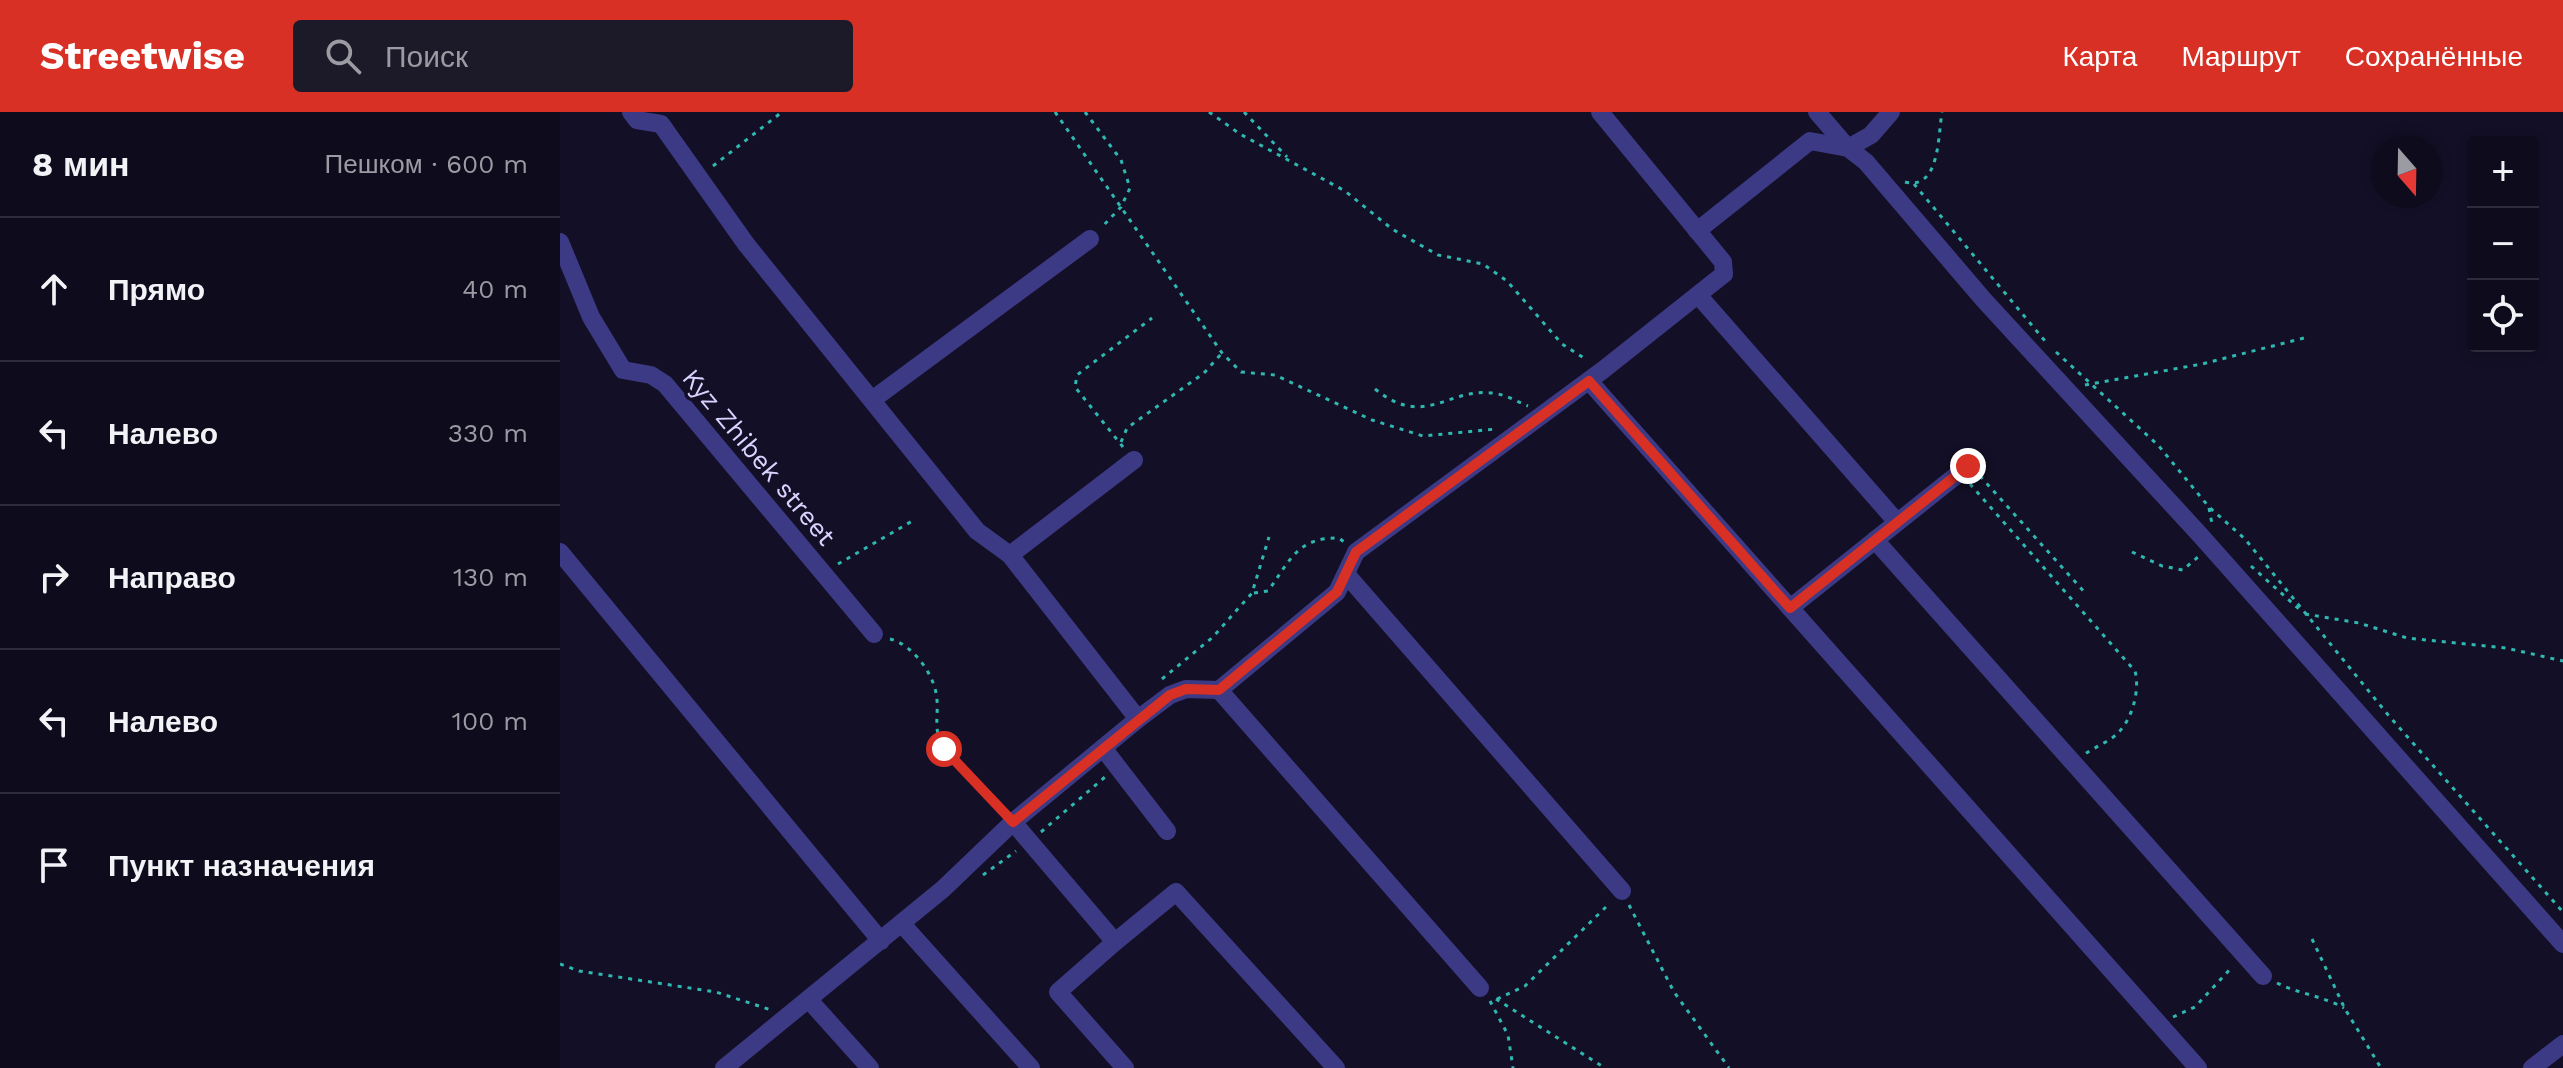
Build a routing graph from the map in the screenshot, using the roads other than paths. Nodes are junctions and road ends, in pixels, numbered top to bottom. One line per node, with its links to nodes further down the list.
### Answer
1 (631, 112): 11 (street)
2 (1600, 112): 6 (street)
3 (1817, 112): 5 (street)
4 (1891, 112): 5 (street)
5 (1848, 148): 6 (street); 30 (street)
6 (1697, 231): 9 (street)
7 (1090, 239): 11 (street)
8 (560, 242): 20 (street, Kyz Zhibek street)
9 (1698, 295): 10 (street); 14 (street)
10 (1596, 376): 18 (street); 19 (street)
11 (872, 400): 17 (street)
12 (1134, 460): 17 (street)
13 (1962, 471): 14 (street)
14 (1897, 522): 15 (street)
15 (1875, 540): 19 (street); 31 (street)
16 (560, 552): 28 (street)
17 (1010, 555): 22 (street)
18 (1346, 574): 21 (street); 26 (street)
19 (1790, 608): 40 (street)
20 (874, 634)
21 (1219, 690): 22 (street); 32 (street)
22 (1138, 719): 23 (street)
23 (1103, 748): 24 (street); 25 (street)
24 (1013, 822): 27 (street); 29 (street)
25 (1167, 831)
26 (1622, 891)
27 (902, 924): 28 (street); 37 (street)
28 (881, 941): 33 (street)
29 (1115, 942): 38 (street); 39 (street)
30 (2563, 944)
31 (2263, 976)
32 (1480, 988)
33 (809, 1000): 35 (street); 36 (street)
34 (2562, 1046): 41 (street)
35 (724, 1068)
36 (870, 1068)
37 (1031, 1068)
38 (1125, 1068)
39 (1336, 1068)
40 (2198, 1068)
41 (2532, 1068)

